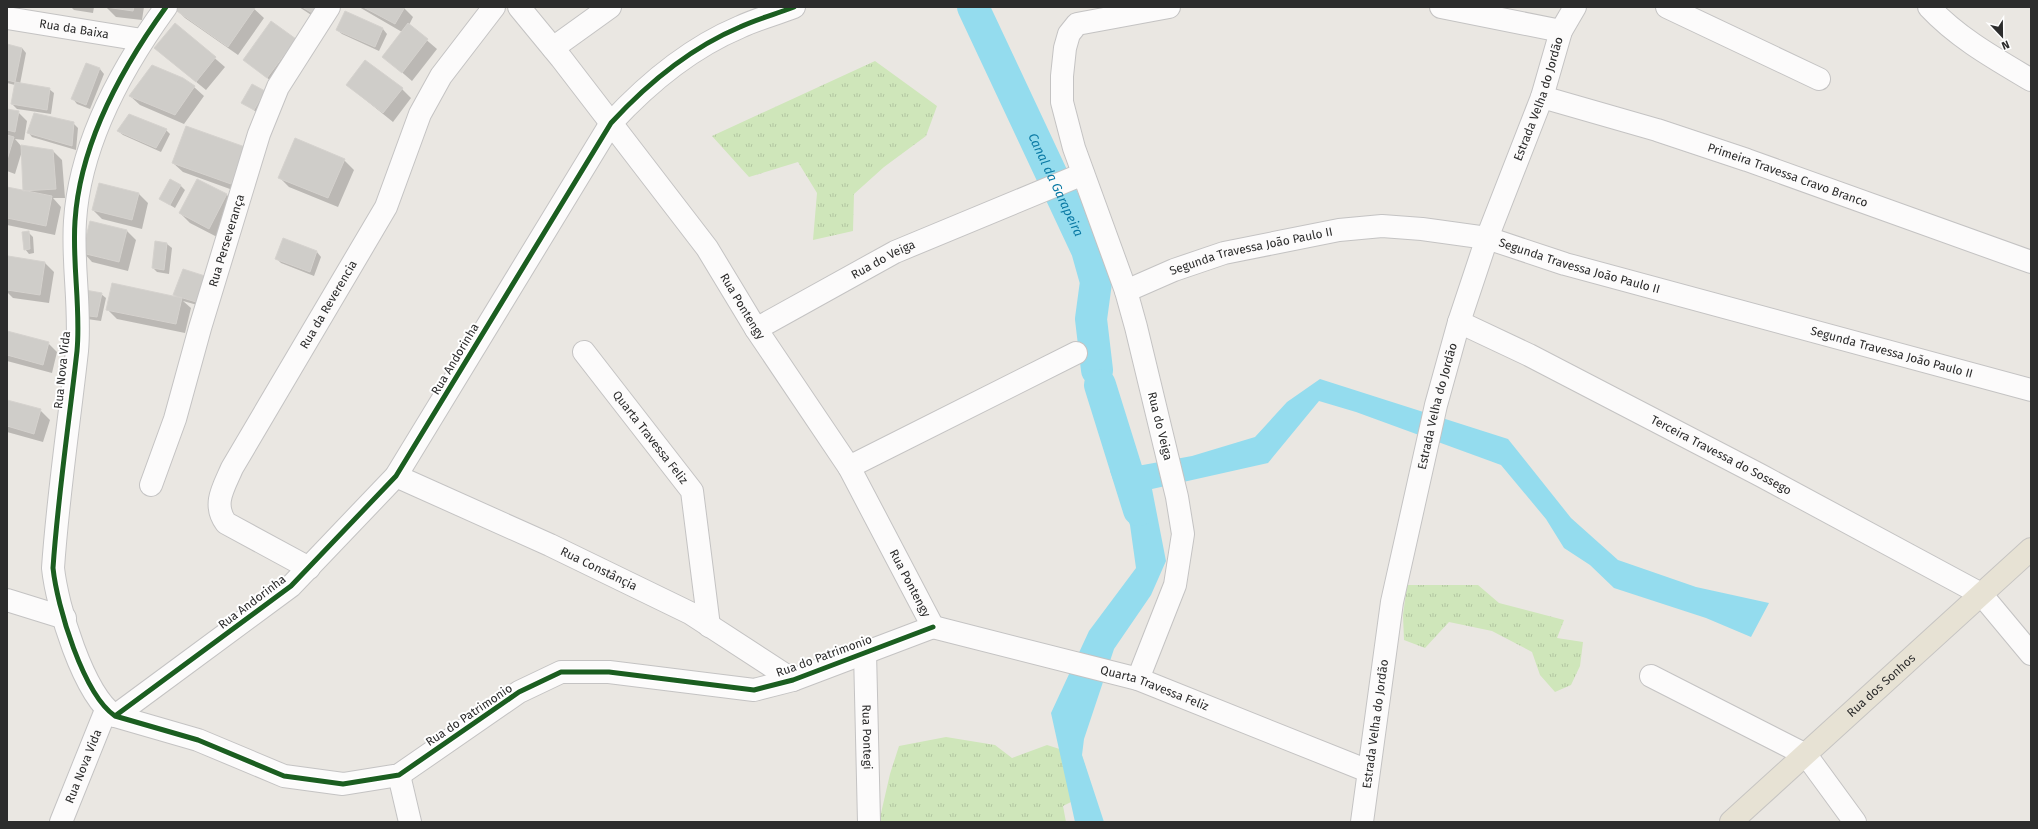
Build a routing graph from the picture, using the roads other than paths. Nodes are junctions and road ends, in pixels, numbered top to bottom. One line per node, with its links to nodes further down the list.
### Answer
1 (166, 7): 15 (street, Rua Nova Vida)
2 (329, 7): 32 (street, Rua Perseverança)
3 (494, 7): 34 (street, Rua da Reverencia)
4 (519, 7): 16 (street, Rua Pontengy)
5 (610, 7): 16 (street)
6 (794, 7): 20 (street, Rua Andorinha)
7 (1168, 7): 12 (street)
8 (1441, 7): 14 (street)
9 (1575, 7): 14 (street, Estrada Velha do Jordão)
10 (1667, 7): 17 (street)
11 (1929, 7): 18 (street)
12 (1074, 15): 21 (street, Rua do Veiga)
13 (7, 18): 15 (street, Rua da Baixa)
14 (1561, 31): 19 (street, Estrada Velha do Jordão)
15 (142, 40): 37 (street, Rua Nova Vida)
16 (553, 48): 20 (street, Rua Pontengy)
17 (1819, 79)
18 (2031, 80)
19 (1542, 97): 22 (street, Estrada Velha do Jordão); 23 (street, Primeira Travessa Cravo Branco)
20 (611, 123): 26 (street, Rua Pontengy); 31 (street, Rua Andorinha)
21 (1083, 174): 24 (street, Rua do Veiga); 26 (street, Rua do Veiga)
22 (1487, 238): 24 (street, Segunda Travessa João Paulo II); 25 (street, Estrada Velha do Jordão); 29 (street, Segunda Travessa João Paulo II)
23 (2031, 262)
24 (1126, 291): 44 (street, Rua do Veiga)
25 (1459, 322): 35 (street, Terceira Travessa do Sossego); 47 (street, Estrada Velha do Jordão)
26 (756, 329): 30 (street, Rua Pontengy)
27 (584, 352): 38 (street, Quarta Travessa Feliz)
28 (1076, 353): 30 (street)
29 (2031, 390)
30 (849, 467): 39 (street, Rua Pontengy)
31 (396, 476): 34 (street, Rua Andorinha); 38 (street, Rua Constânçia)
32 (151, 485)
33 (2031, 549): 35 (main road, Rua dos Sonhos)
34 (308, 568): 45 (street, Rua Andorinha)
35 (1981, 594): 41 (street); 46 (main road, Rua dos Sonhos)
36 (7, 600): 37 (street)
37 (65, 618): 45 (street, Rua Nova Vida)
38 (709, 626): 43 (street, Rua Constânçia)
39 (933, 627): 40 (street, Rua do Patrimonio); 44 (street, Quarta Travessa Feliz)
40 (864, 652): 43 (street, Rua do Patrimonio); 49 (street, Rua Pontegi)
41 (2031, 654)
42 (1651, 676): 46 (street)
43 (793, 680): 48 (street, Rua do Patrimonio)
44 (1138, 680): 47 (street, Quarta Travessa Feliz)
45 (110, 713): 48 (street, Rua do Patrimonio); 50 (street, Rua Nova Vida)
46 (1806, 755): 53 (main road, Rua dos Sonhos); 54 (street)
47 (1368, 771): 52 (street, Estrada Velha do Jordão)
48 (398, 775): 51 (street)
49 (864, 821)
50 (61, 822)
51 (410, 822)
52 (1362, 822)
53 (1731, 822)
54 (1855, 822)

